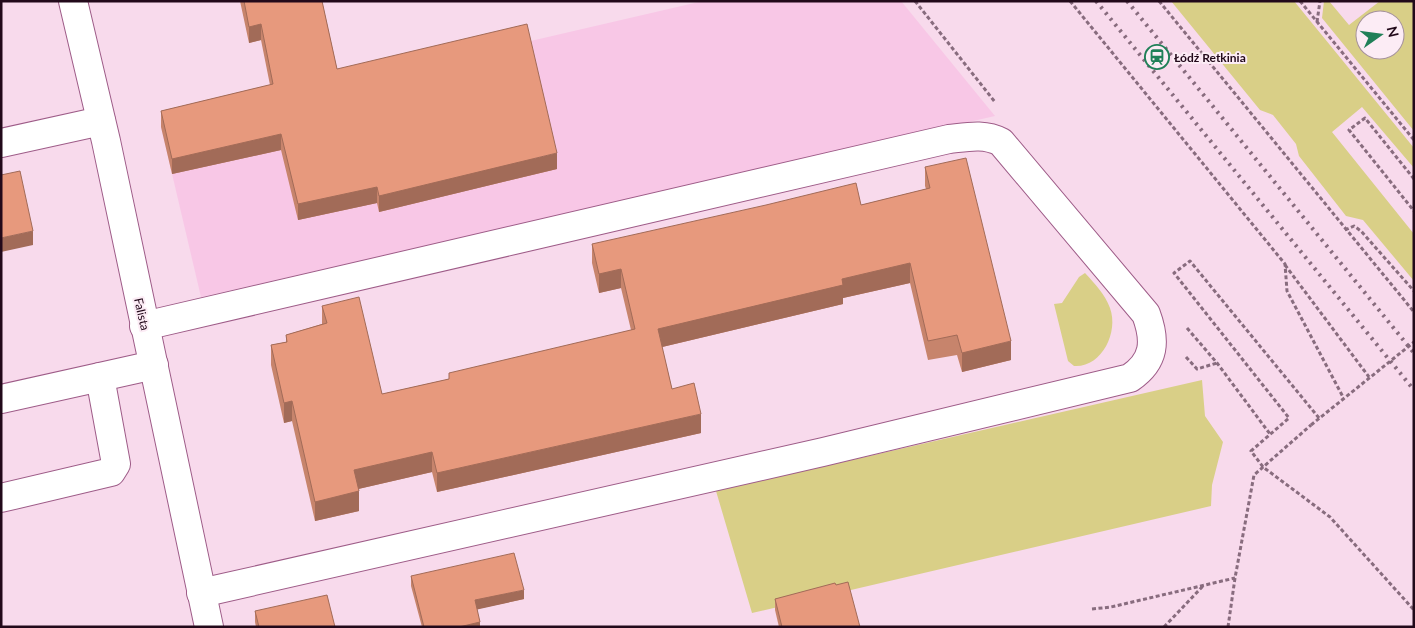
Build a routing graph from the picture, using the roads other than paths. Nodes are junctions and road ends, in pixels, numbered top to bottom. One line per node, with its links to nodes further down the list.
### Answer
1 (73, 1): 2 (street, Falista)
2 (101, 121): 3 (street); 4 (street, Falista)
3 (1, 143)
4 (144, 326): 5 (street, Falista); 9 (street)
5 (154, 365): 6 (street); 9 (street, Falista)
6 (100, 377): 7 (street); 8 (street)
7 (1, 399)
8 (1, 498)
9 (201, 593): 10 (street, Falista)
10 (209, 627)

